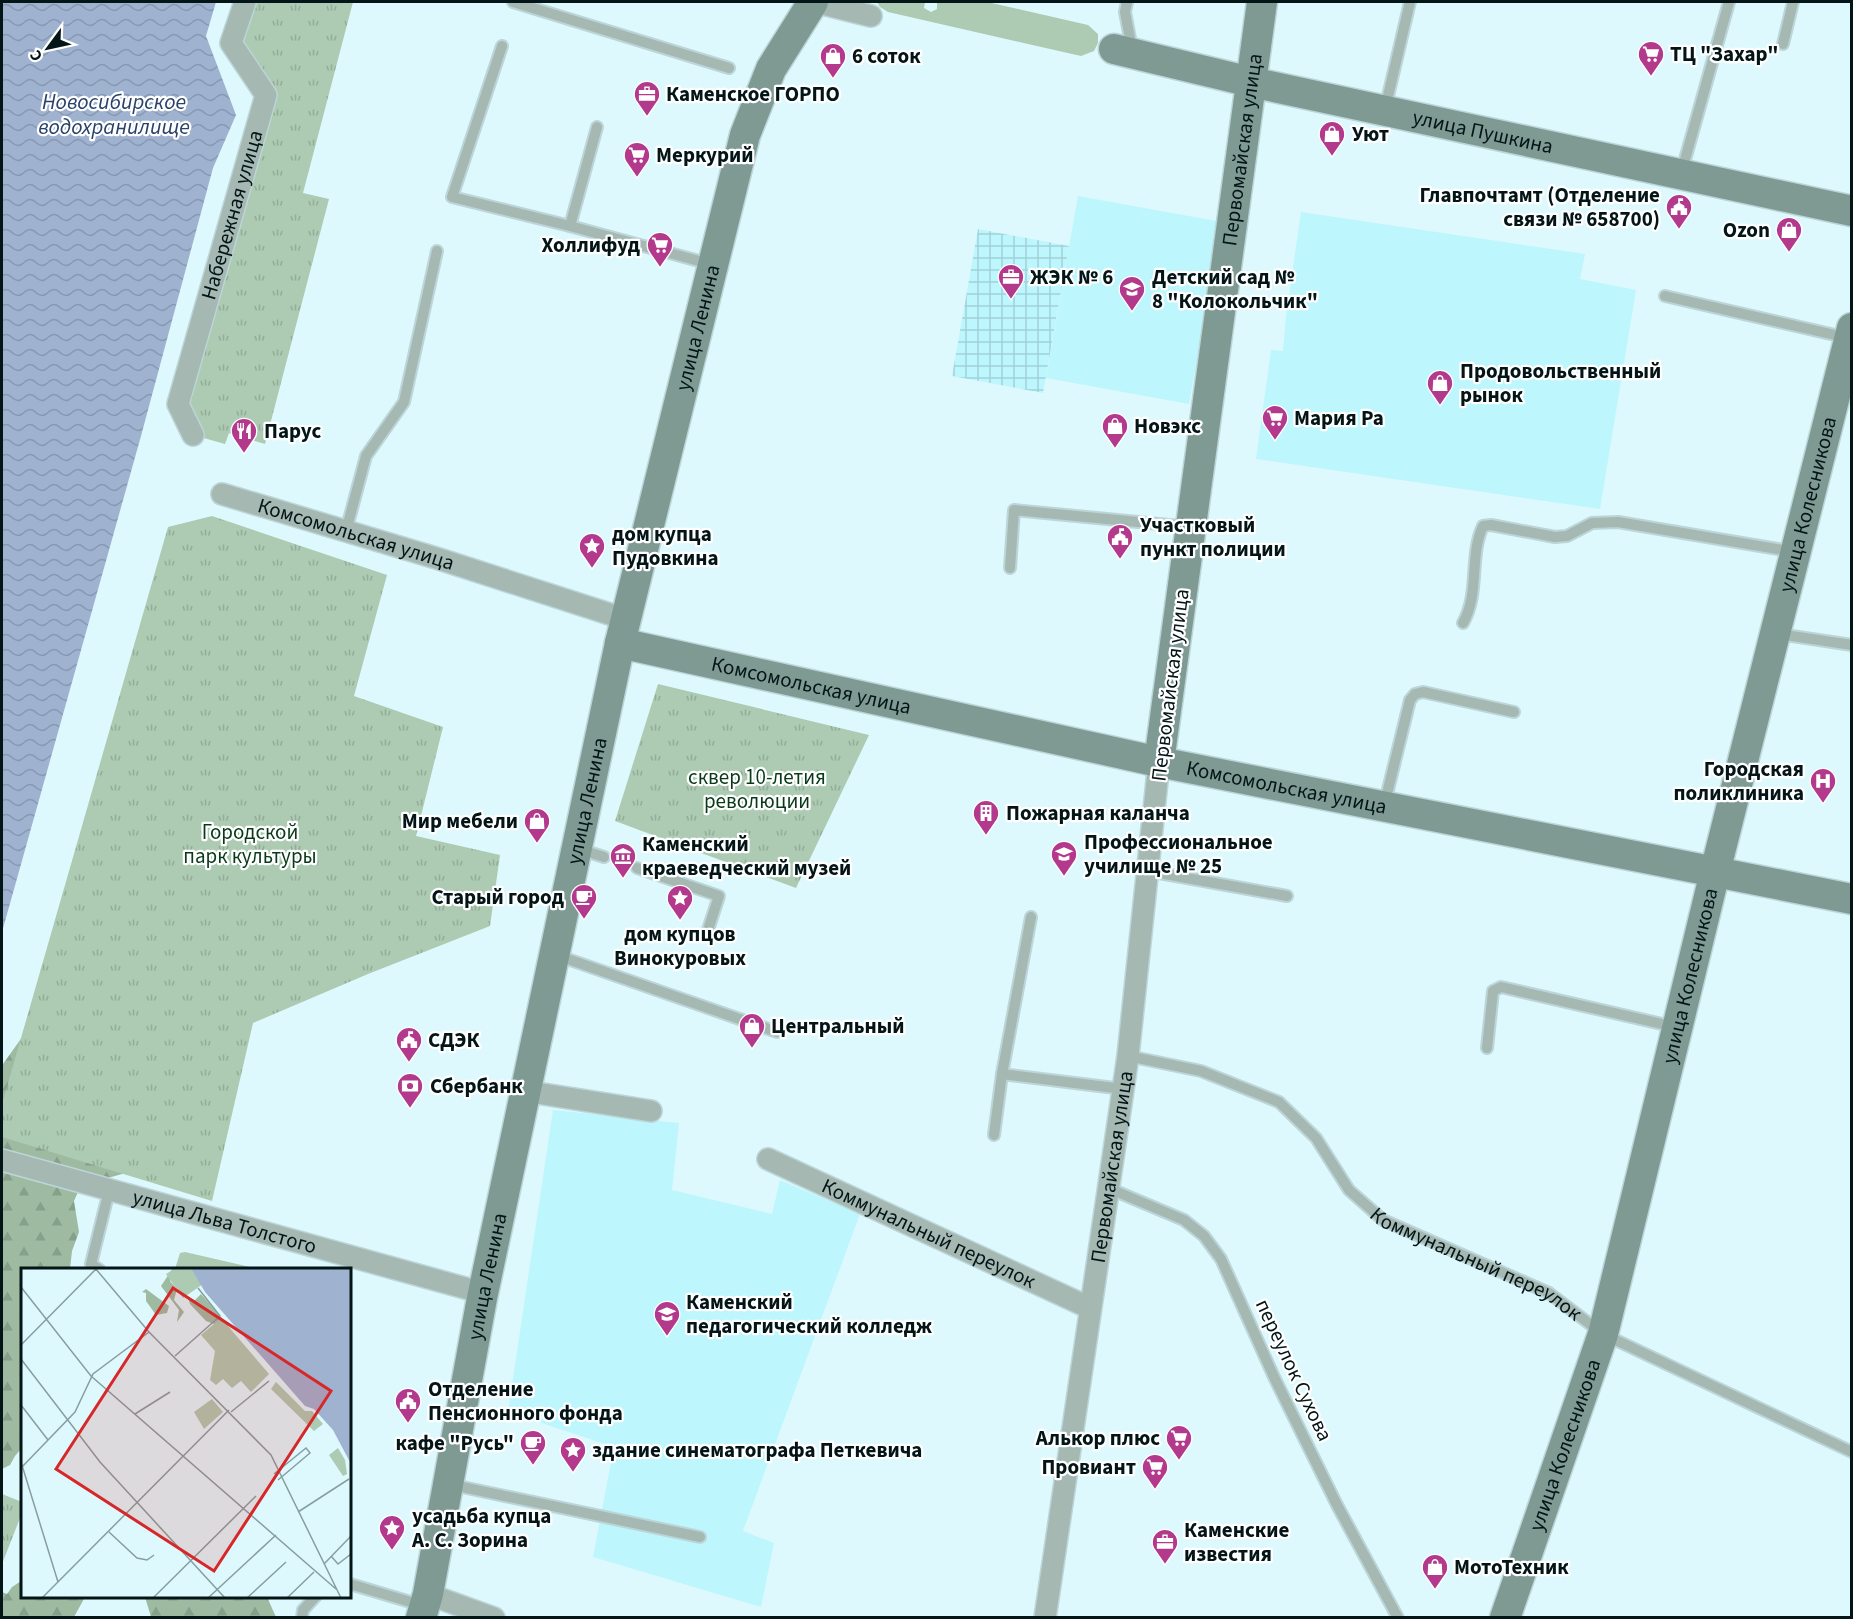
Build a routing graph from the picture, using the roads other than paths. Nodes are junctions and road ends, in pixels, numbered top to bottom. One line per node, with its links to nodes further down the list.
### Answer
1 (245, 2): 24 (street, Набережная улица)
2 (513, 2): 13 (lane)
3 (814, 2): 9 (street); 21 (street, улица Ленина)
4 (1127, 2): 12 (lane)
5 (1262, 2): 14 (street, Первомайская улица)
6 (1410, 2): 15 (lane)
7 (1729, 2): 17 (lane)
8 (1793, 2): 10 (lane)
9 (871, 16)
10 (1783, 44)
11 (502, 46): 19 (lane)
12 (1123, 51): 14 (street, улица Пушкина)
13 (729, 68)
14 (1251, 82): 15 (street, улица Пушкина); 26 (street, Первомайская улица)
15 (1385, 111): 17 (street, улица Пушкина)
16 (597, 127): 19 (lane)
17 (1681, 174): 18 (street, улица Пушкина)
18 (1851, 211)
19 (570, 226): 21 (lane)
20 (437, 251): 27 (lane)
21 (713, 265): 31 (street, улица Ленина)
22 (1665, 296): 23 (lane)
23 (1850, 333): 28 (street, улица Колесникова)
24 (193, 435)
25 (222, 494): 27 (street, Комсомольская улица)
26 (1191, 527): 29 (lane); 35 (street, Первомайская улица)
27 (345, 531): 31 (street, Комсомольская улица)
28 (1795, 552): 30 (lane); 32 (street, улица Колесникова)
29 (1010, 568)
30 (1463, 623)
31 (623, 631): 35 (street, Комсомольская улица); 44 (street, улица Ленина)
32 (1775, 633): 33 (lane); 39 (street, улица Колесникова)
33 (1851, 645)
34 (1514, 712): 36 (lane)
35 (1159, 762): 36 (street, Комсомольская улица); 38 (street, Первомайская улица)
36 (1384, 807): 39 (street, Комсомольская улица)
37 (637, 868): 43 (lane)
38 (1148, 871): 40 (lane); 48 (street, Первомайская улица)
39 (1716, 872): 41 (street, Комсомольская улица); 45 (street, улица Колесникова)
40 (1287, 896)
41 (1851, 899)
42 (1031, 916): 49 (lane)
43 (707, 933)
44 (553, 954): 46 (lane); 51 (street, улица Ленина)
45 (1678, 1027): 47 (lane); 61 (street, улица Колесникова)
46 (777, 1032)
47 (1487, 1048)
48 (1128, 1056): 50 (street, Первомайская улица); 61 (lane, Коммунальный переулок)
49 (1002, 1074): 50 (lane); 53 (lane)
50 (1123, 1089): 56 (street, Первомайская улица)
51 (525, 1090): 52 (street); 59 (street, улица Ленина)
52 (651, 1111)
53 (994, 1135)
54 (768, 1159): 60 (street, Коммунальный переулок)
55 (2, 1160): 57 (street, улица Льва Толстого)
56 (1108, 1188): 60 (street, Первомайская улица); 71 (lane, переулок Сухова)
57 (109, 1191): 58 (lane); 59 (street, улица Льва Толстого)
58 (98, 1268)
59 (483, 1293): 63 (street, улица Ленина)
60 (1090, 1308): 70 (street, Первомайская улица)
61 (1603, 1334): 62 (lane, Коммунальный переулок); 72 (street, улица Колесникова)
62 (1851, 1452)
63 (448, 1484): 64 (lane); 67 (street, улица Ленина)
64 (700, 1537)
65 (351, 1584): 67 (lane)
66 (314, 1598): 68 (lane)
67 (424, 1606): 69 (street)
68 (302, 1617)
69 (494, 1617)
70 (1045, 1617)
71 (1398, 1617)
72 (1505, 1617)

